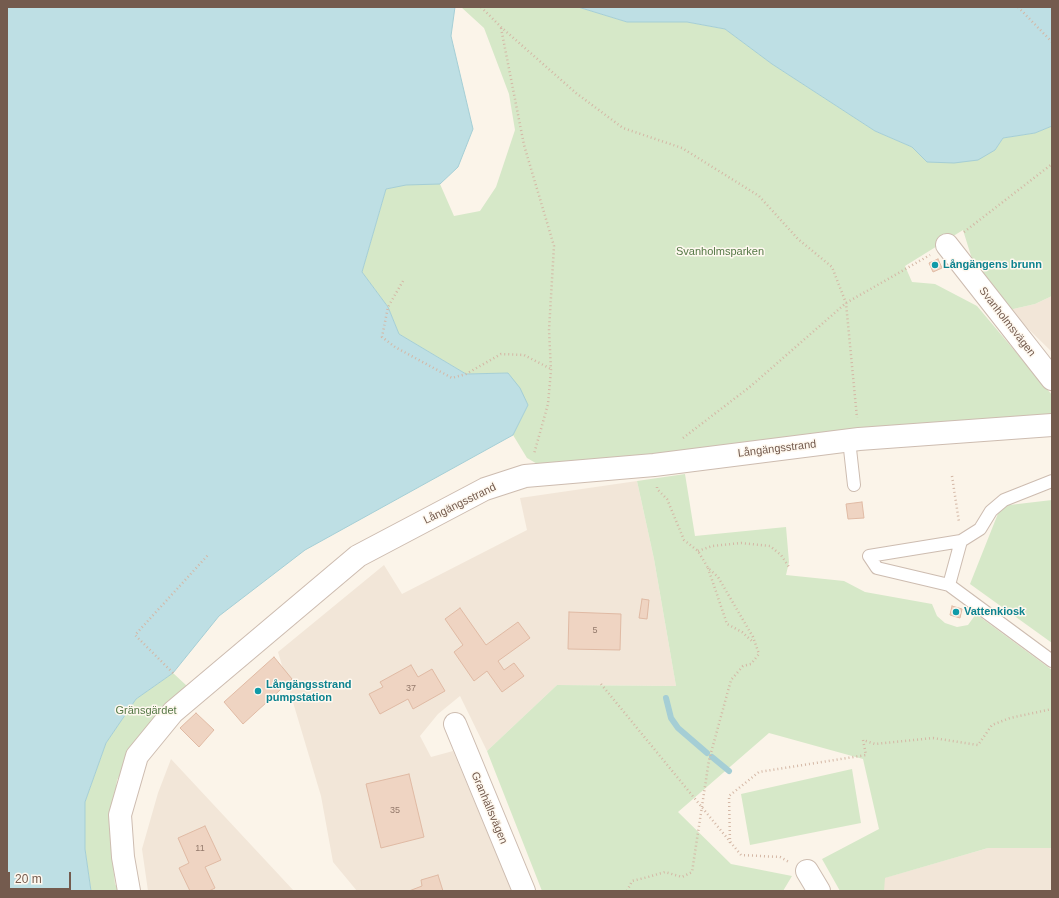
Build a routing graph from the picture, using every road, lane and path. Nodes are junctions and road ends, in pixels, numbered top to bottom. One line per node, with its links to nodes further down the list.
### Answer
1 (481, 7): 3 (path)
2 (1018, 7): 4 (path)
3 (500, 28): 8 (path); 9 (path)
4 (1052, 42)
5 (1052, 164): 6 (path)
6 (947, 245): 8 (path); 10 (street, Svanholmsvägen)
7 (403, 281): 9 (path)
8 (846, 303): 12 (path); 13 (path)
9 (551, 370): 14 (path)
10 (1052, 379)
11 (1052, 425): 12 (street, Långängsstrand)
12 (854, 439): 15 (street, Långängsstrand); 18 (lane)
13 (679, 441)
14 (532, 460)
15 (654, 465): 21 (path); 35 (street, Långängsstrand)
16 (952, 476): 19 (path)
17 (1052, 481): 20 (lane)
18 (854, 485)
19 (958, 511)
20 (961, 541): 25 (lane); 25 (lane)
21 (698, 551): 23 (path); 24 (path)
22 (208, 555): 28 (path)
23 (789, 567)
24 (708, 568): 26 (path); 26 (path)
25 (949, 585): 27 (lane)
26 (754, 642): 32 (path)
27 (1052, 661)
28 (173, 673)
29 (601, 684): 32 (path)
30 (1052, 709): 33 (path)
31 (455, 724): 36 (street, Granhällsvägen)
32 (701, 806): 33 (path); 37 (path)
33 (730, 843): 34 (path)
34 (807, 871): 38 (street)
35 (129, 891)
36 (524, 891)
37 (627, 891)
38 (819, 891)

